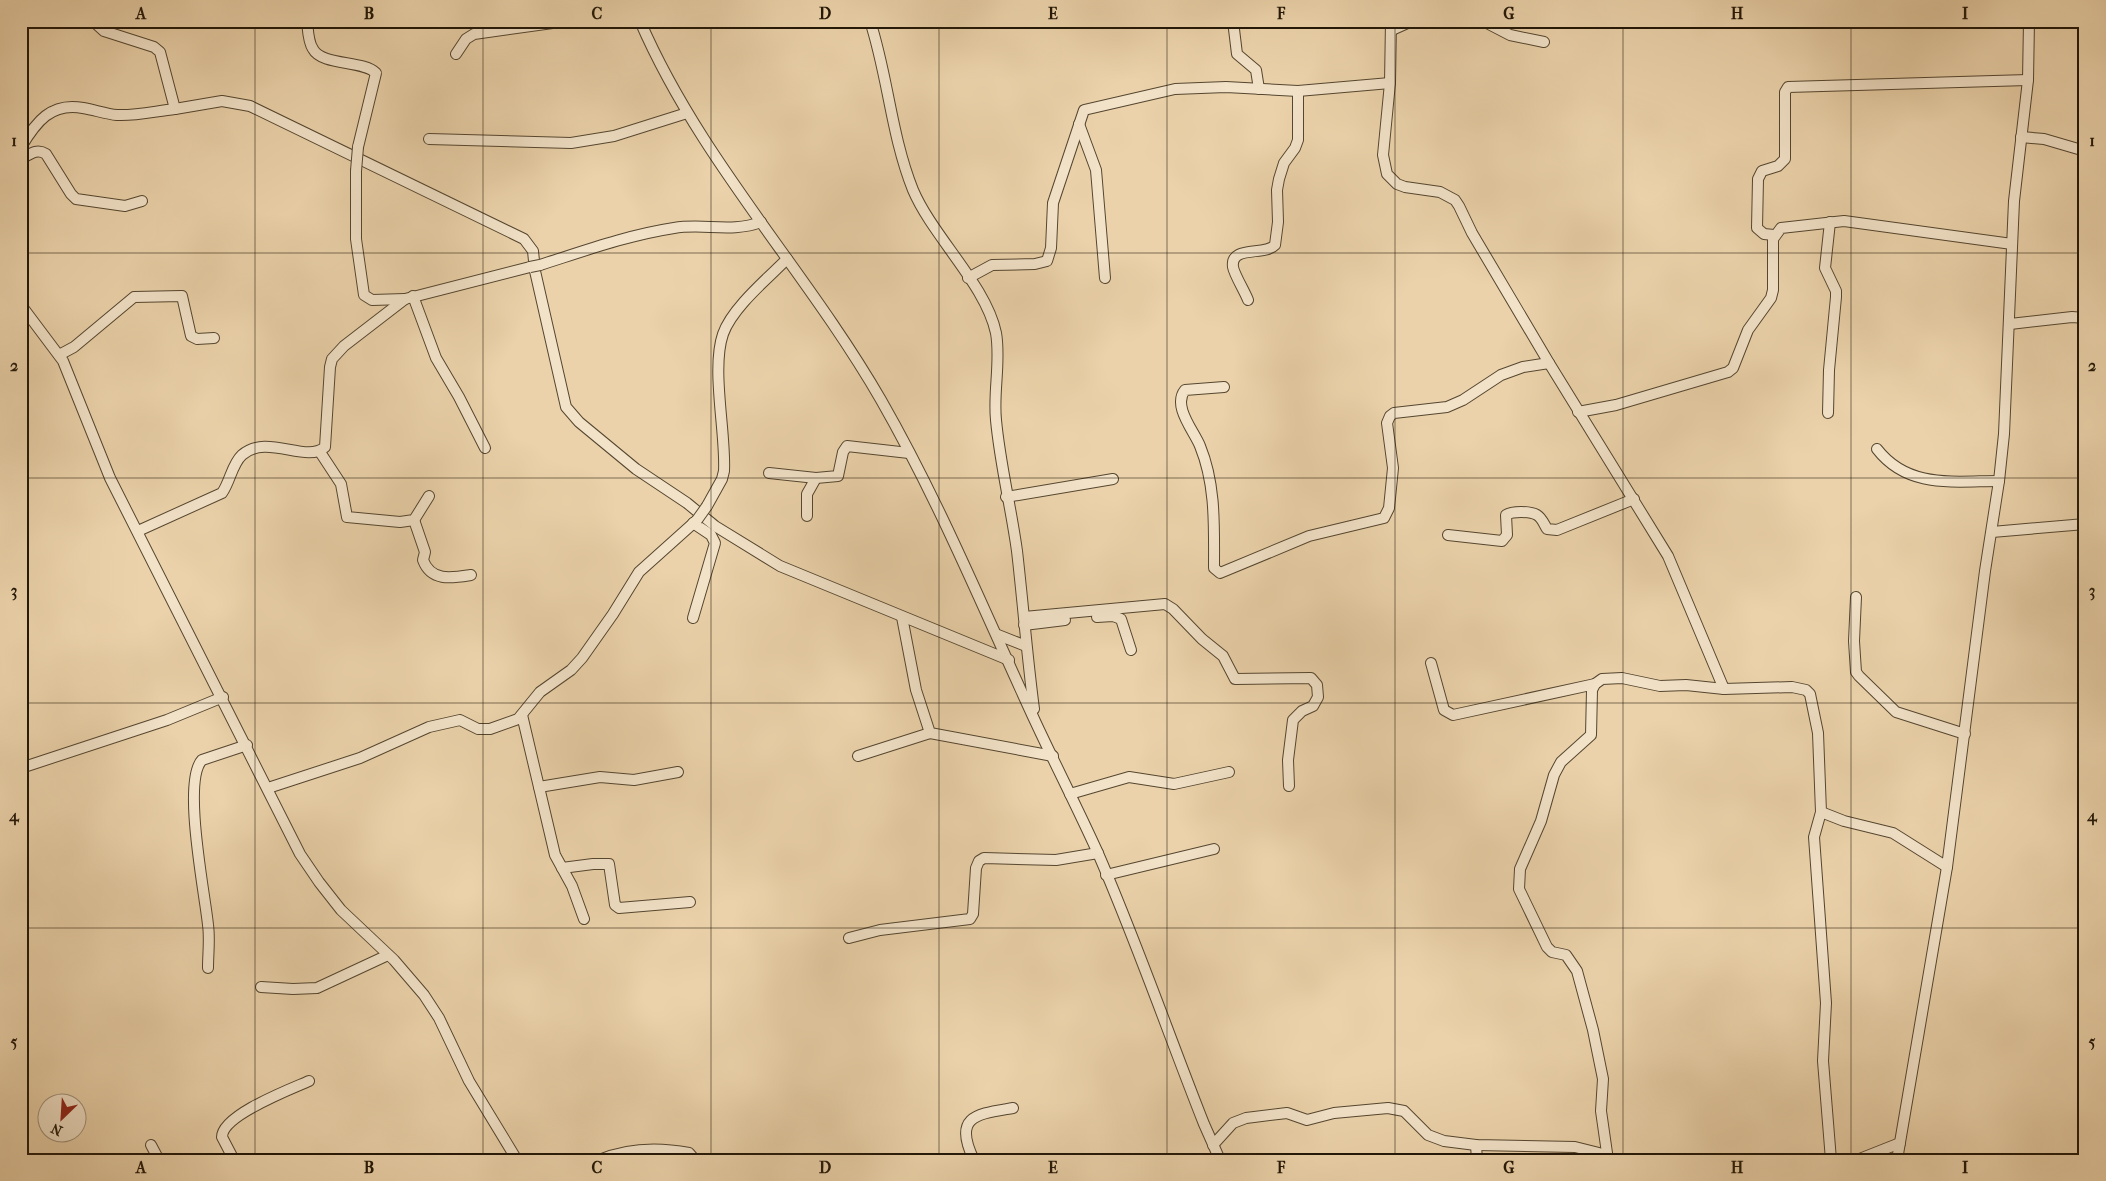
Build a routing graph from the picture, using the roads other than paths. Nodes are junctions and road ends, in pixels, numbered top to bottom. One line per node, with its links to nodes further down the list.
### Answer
1 (94, 21): 17 (street)
2 (307, 21): 33 (street, bridge)
3 (567, 21): 12 (street)
4 (640, 21): 18 (street)
5 (870, 21): 31 (street)
6 (1233, 21): 15 (street)
7 (1412, 21): 10 (street)
8 (1483, 21): 11 (street)
9 (2029, 21): 13 (street)
10 (1392, 26): 14 (street)
11 (1544, 42)
12 (456, 54)
13 (2028, 80): 20 (street); 28 (street)
14 (1390, 83): 16 (street); 40 (street)
15 (1259, 89): 16 (street); 19 (street)
16 (1298, 91): 34 (street)
17 (173, 104): 22 (street); 64 (street)
18 (687, 113): 21 (street); 26 (street)
19 (1079, 124): 31 (street); 32 (street)
20 (2021, 137): 23 (street); 29 (street)
21 (429, 139)
22 (21, 147)
23 (2085, 151)
24 (21, 159): 25 (street)
25 (142, 201)
26 (761, 222): 30 (street); 33 (street)
27 (1830, 222): 28 (street); 29 (street); 43 (street)
28 (1774, 235): 42 (street)
29 (2012, 244): 37 (street)
30 (788, 259): 47 (street); 57 (street, bridge)
31 (968, 278): 53 (street)
32 (1105, 278)
33 (409, 298): 44 (street); 46 (street)
34 (1248, 300)
35 (21, 305): 39 (street)
36 (2085, 318): 37 (street)
37 (2010, 324): 51 (street)
38 (214, 338): 39 (street)
39 (59, 355): 59 (street)
40 (1549, 364): 41 (street); 42 (street)
41 (1224, 387)
42 (1578, 412): 54 (street)
43 (1828, 413)
44 (484, 448)
45 (1877, 449): 51 (street)
46 (320, 452): 56 (street); 59 (street)
47 (909, 453): 49 (street); 67 (street)
48 (769, 473): 49 (street)
49 (816, 478): 55 (street)
50 (1113, 479): 53 (street)
51 (1999, 481): 60 (street)
52 (429, 496): 56 (street)
53 (1006, 496): 66 (street)
54 (1634, 498): 61 (street); 73 (street)
55 (807, 516)
56 (414, 520): 62 (street)
57 (695, 521): 65 (street); 75 (street)
58 (2085, 524): 60 (street)
59 (138, 531): 74 (street)
60 (1992, 532): 78 (street)
61 (1448, 535)
62 (471, 575)
63 (1856, 597): 78 (street)
64 (902, 617): 70 (street); 77 (street)
65 (693, 618)
66 (1024, 621): 68 (street); 69 (street); 85 (street)
67 (998, 635): 68 (street); 70 (street)
68 (1026, 646): 76 (street)
69 (1131, 650)
70 (1009, 660): 76 (street)
71 (1431, 663): 72 (street)
72 (1595, 684): 73 (street); 107 (street)
73 (1724, 689): 89 (street)
74 (223, 698): 79 (street); 82 (street)
75 (522, 715): 86 (street); 87 (street)
76 (1036, 722): 81 (street)
77 (930, 733): 80 (street); 81 (street)
78 (1965, 734): 92 (street)
79 (247, 745): 87 (street); 99 (street)
80 (858, 756)
81 (1053, 756): 88 (street)
82 (21, 768)
83 (678, 772): 86 (street)
84 (1228, 772): 88 (street)
85 (1289, 786)
86 (539, 787): 93 (street)
87 (268, 788): 98 (street)
88 (1070, 794): 91 (street)
89 (1821, 812): 92 (street); 116 (street)
90 (1214, 849): 94 (street)
91 (1098, 853): 94 (street); 97 (street)
92 (1947, 867): 103 (street)
93 (562, 868): 95 (street); 96 (street)
94 (1106, 875): 105 (street)
95 (690, 902)
96 (584, 919)
97 (849, 938)
98 (388, 955): 100 (street); 108 (street)
99 (208, 968)
100 (261, 987)
101 (309, 1081): 110 (street)
102 (1013, 1108): 113 (street)
103 (1900, 1143): 117 (street); 118 (street)
104 (151, 1145): 109 (street)
105 (1213, 1145): 106 (street); 114 (street)
106 (1476, 1145): 107 (street); 115 (street)
107 (1607, 1157)
108 (515, 1159)
109 (159, 1160)
110 (234, 1160)
111 (599, 1160): 112 (street)
112 (695, 1160)
113 (974, 1160)
114 (1220, 1160)
115 (1477, 1160)
116 (1831, 1160)
117 (1857, 1160)
118 (1897, 1160)

